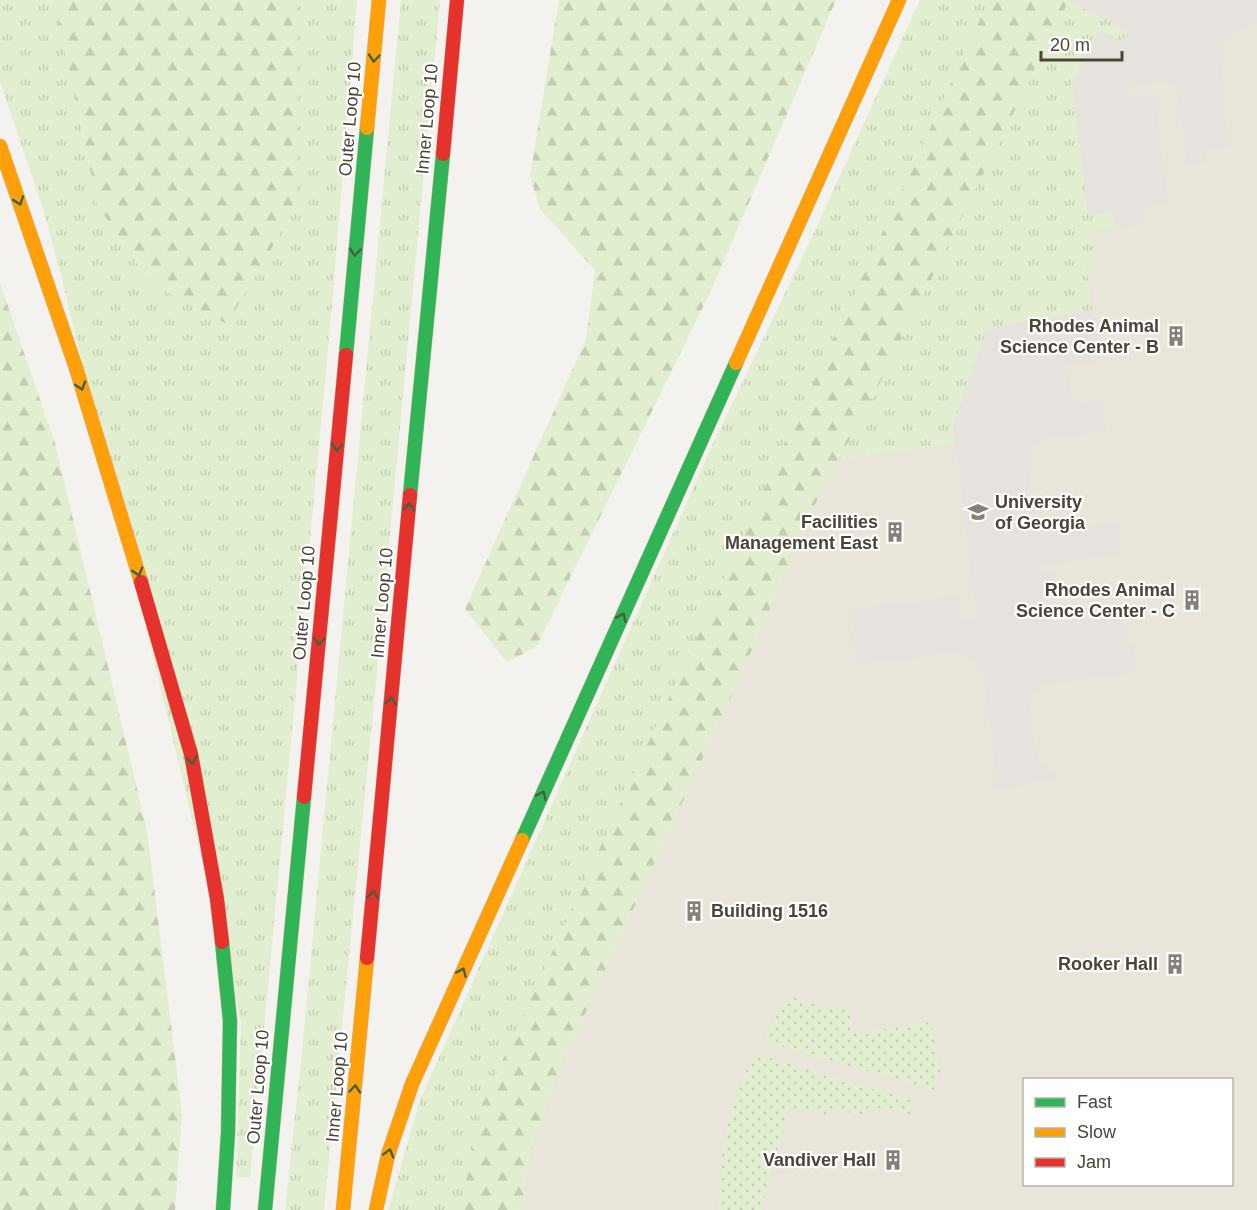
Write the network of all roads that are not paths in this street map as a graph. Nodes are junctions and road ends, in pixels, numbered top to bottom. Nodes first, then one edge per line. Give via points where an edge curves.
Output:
1 (379, 0) edge
2 (457, 0) edge
3 (899, 0) edge
4 (0, 146) edge
5 (223, 1210) edge
6 (265, 1210) edge
7 (343, 1210) edge
8 (376, 1210) edge

1 -> 6 highway, Outer Loop 10
7 -> 2 highway, Inner Loop 10
8 -> 3 highway via 388,1155 412,1084
4 -> 5 highway via 76,368 191,754 217,900 230,1021

